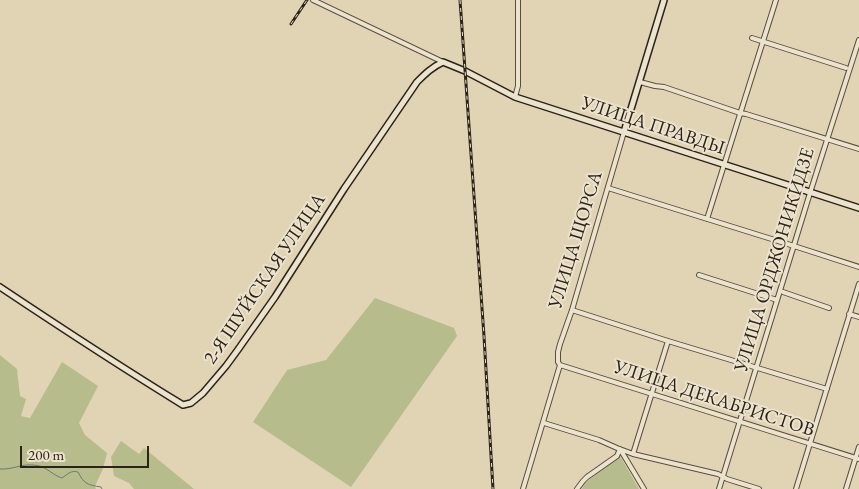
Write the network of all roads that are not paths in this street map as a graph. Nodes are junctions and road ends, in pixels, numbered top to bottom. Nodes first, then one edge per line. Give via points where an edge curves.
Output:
1 (313, 0) edge
2 (518, 0) edge
3 (664, 0) edge
4 (776, 0) edge
5 (752, 38) dead end
6 (859, 40) edge
7 (763, 41) junction
8 (442, 62) junction
9 (846, 68) dead end
10 (640, 82) junction
11 (515, 97) junction
12 (740, 113) junction
13 (624, 132) junction
14 (827, 139) junction
15 (859, 149) edge
16 (724, 165) junction
17 (608, 188) junction
18 (810, 193) junction
19 (859, 208) edge
20 (707, 219) junction
21 (794, 246) junction
22 (859, 267) edge
23 (699, 275) dead end
24 (859, 284) edge
25 (0, 287) edge
26 (783, 292) dead end
27 (777, 300) junction
28 (829, 308) dead end
29 (572, 310) junction
30 (849, 314) junction
31 (859, 317) edge
32 (668, 341) junction
33 (560, 365) junction
34 (756, 368) junction
35 (826, 389) junction
36 (652, 394) junction
37 (740, 421) junction
38 (544, 423) junction
39 (810, 444) junction
40 (859, 447) edge
41 (620, 449) junction
42 (632, 454) junction
43 (857, 459) edge
44 (723, 476) junction
45 (523, 489) edge
46 (577, 489) edge
47 (644, 489) edge
48 (719, 489) edge
49 (759, 489) edge
50 (796, 489) edge
51 (846, 489) edge

1 - 8 street
2 - 11 street via 518,86
3 - 10 street, УЛИЦА ЩОРСА
4 - 7 street
5 - 7 street
6 - 14 street, УЛИЦА ОРДЖОНИКИДЗЕ
7 - 9 street
7 - 12 street
8 - 11 street, УЛИЦА ПРАВДЫ
8 - 25 street, 2-Я ШУЙСКАЯ УЛИЦА via 417,82 237,351 191,403 183,405 163,393
10 - 12 street
10 - 13 street, УЛИЦА ЩОРСА
11 - 13 street, УЛИЦА ПРАВДЫ
12 - 14 street
12 - 16 street
13 - 16 street, УЛИЦА ПРАВДЫ
13 - 17 street, УЛИЦА ЩОРСА
14 - 15 street
14 - 18 street, УЛИЦА ОРДЖОНИКИДЗЕ
16 - 18 street, УЛИЦА ПРАВДЫ
16 - 20 street
17 - 20 street
17 - 29 street, УЛИЦА ЩОРСА
18 - 19 street, УЛИЦА ПРАВДЫ
18 - 21 street, УЛИЦА ОРДЖОНИКИДЗЕ
20 - 21 street
21 - 22 street
21 - 27 street, УЛИЦА ОРДЖОНИКИДЗЕ
23 - 27 street
24 - 30 street
26 - 28 street
27 - 34 street, УЛИЦА ОРДЖОНИКИДЗЕ
29 - 32 street
29 - 33 street, УЛИЦА ЩОРСА via 558,352
30 - 31 street
30 - 35 street
32 - 34 street
32 - 36 street
33 - 36 street, УЛИЦА ДЕКАБРИСТОВ
33 - 38 street, УЛИЦА ЩОРСА
34 - 35 street
34 - 37 street, УЛИЦА ОРДЖОНИКИДЗЕ
35 - 39 street
36 - 37 street, УЛИЦА ДЕКАБРИСТОВ
36 - 42 street
37 - 39 street, УЛИЦА ДЕКАБРИСТОВ
37 - 44 street, УЛИЦА ОРДЖОНИКИДЗЕ
38 - 41 street
38 - 45 street, УЛИЦА ЩОРСА
39 - 43 street, УЛИЦА ДЕКАБРИСТОВ
39 - 50 street
40 - 43 street
41 - 42 street
41 - 46 street via 617,456 587,477
41 - 47 street
42 - 44 street
43 - 51 street
44 - 48 street, УЛИЦА ОРДЖОНИКИДЗЕ
44 - 49 street

